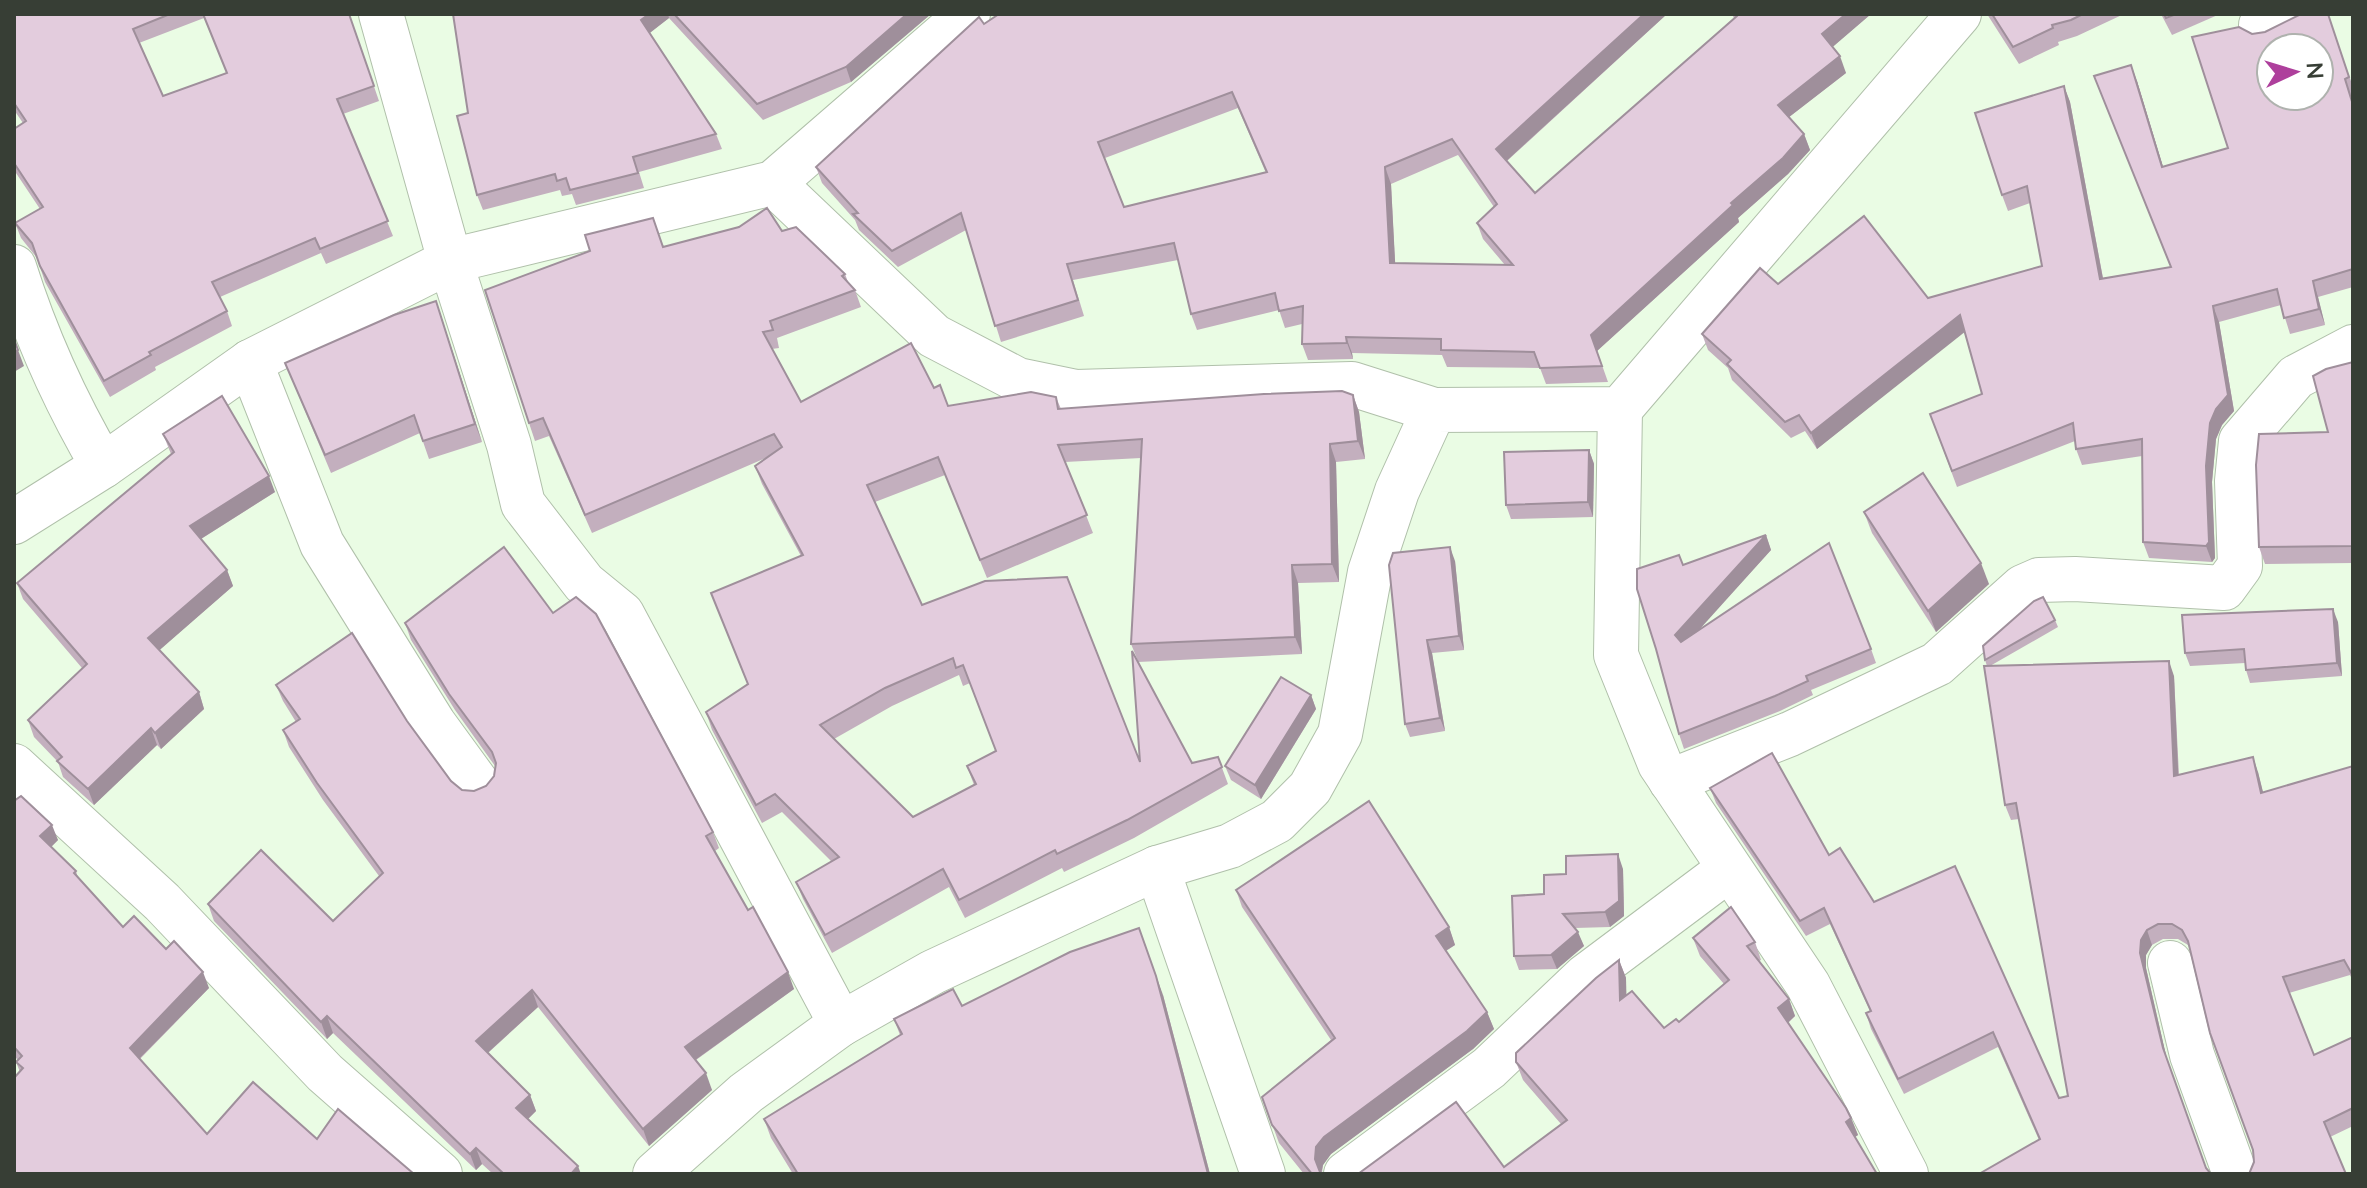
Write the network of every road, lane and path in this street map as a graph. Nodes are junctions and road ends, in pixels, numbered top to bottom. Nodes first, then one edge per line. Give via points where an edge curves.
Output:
1 (381, 14) edge
2 (968, 14) edge
3 (1959, 14) edge
4 (773, 183) junction
5 (450, 261) junction
6 (14, 267) edge
7 (2353, 347) edge
8 (250, 362) junction
9 (1620, 409) junction
10 (1434, 410) junction
11 (103, 466) junction
12 (14, 522) edge
13 (14, 766) edge
14 (1671, 781) junction
15 (477, 783) dead end
16 (1157, 868) junction
17 (1729, 869) junction
18 (2170, 963) dead end
19 (841, 1024) junction
20 (440, 1174) edge
21 (655, 1174) edge
22 (1263, 1174) edge
23 (1346, 1174) edge
24 (1906, 1174) edge
25 (2235, 1174) edge

1 - 5 street
2 - 4 street
3 - 9 street
4 - 5 street
4 - 10 street via 934,336 1018,380 1076,392 1352,384
5 - 8 street
5 - 19 street via 523,504 584,583 622,614
6 - 11 street via 72,413
7 - 14 street via 2296,377 2241,441 2240,566 2224,588 2039,580 2023,587 1937,664 1790,734
8 - 11 street
8 - 15 street via 322,544
9 - 10 street
9 - 14 street via 1616,655
10 - 16 street via 1397,491 1370,572 1340,734 1310,788 1277,821 1230,846
11 - 12 street
13 - 20 street via 162,902 325,1073
14 - 17 street
16 - 19 street via 933,972
16 - 22 street
17 - 23 street via 1586,976 1489,1068
17 - 24 street via 1808,985
18 - 25 street via 2192,1055
19 - 21 street via 746,1093

